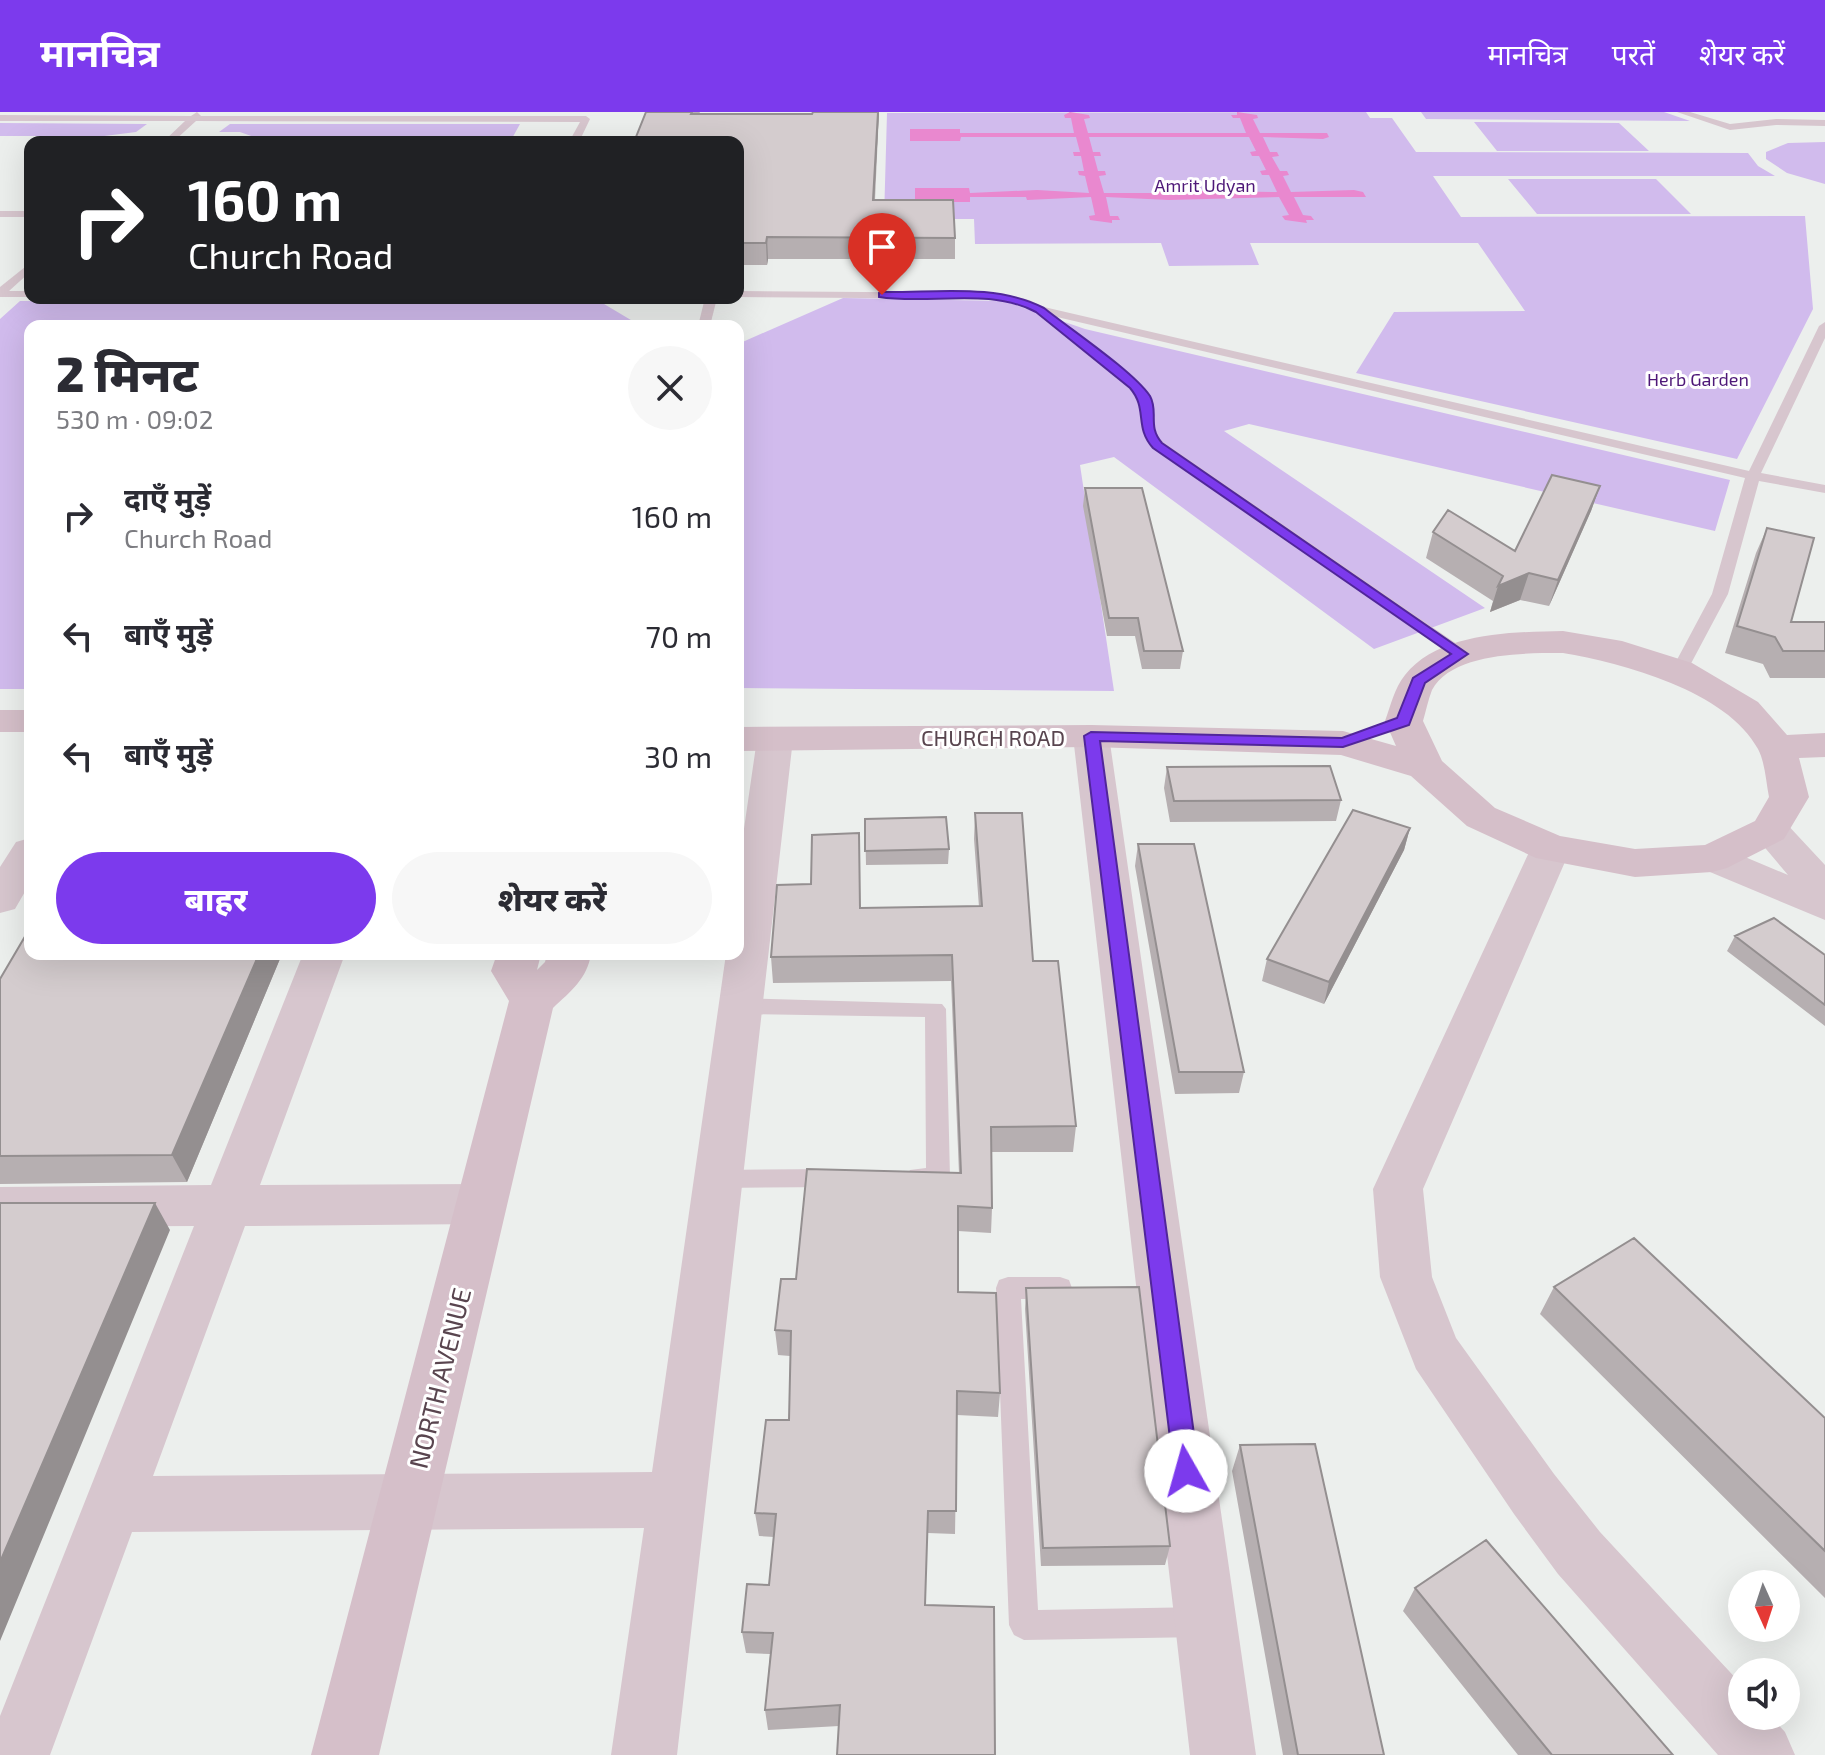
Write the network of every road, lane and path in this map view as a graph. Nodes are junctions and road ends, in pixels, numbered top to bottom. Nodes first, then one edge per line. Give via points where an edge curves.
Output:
1 (1681, 112) edge
2 (197, 115) edge
3 (490, 115) edge
4 (0, 118) edge
5 (1825, 123) edge
6 (174, 136) edge
7 (577, 136) edge
8 (0, 214) edge
9 (24, 214) edge
10 (24, 272) edge
11 (0, 294) edge
12 (24, 294) edge
13 (744, 294) edge
14 (1040, 310) junction
15 (1825, 326) edge
16 (1753, 476) junction
17 (1825, 489) edge
18 (1461, 654) junction
19 (1679, 671) junction
20 (0, 721) edge
21 (24, 721) edge
22 (1404, 721) junction
23 (1091, 736) junction
24 (756, 739) edge
25 (0, 741) edge
26 (24, 741) edge
27 (1343, 743) junction
28 (1825, 745) edge
29 (1777, 747) junction
30 (1425, 767) junction
31 (1770, 830) junction
32 (1551, 848) junction
33 (1712, 858) junction
34 (24, 861) edge
35 (1825, 890) edge
36 (0, 899) edge
37 (1825, 906) edge
38 (744, 939) edge
39 (322, 960) edge
40 (568, 960) edge
41 (743, 960) edge
42 (526, 977) edge
43 (740, 1006) junction
44 (859, 1178) edge
45 (891, 1178) edge
46 (718, 1179) junction
47 (482, 1204) junction
48 (228, 1206) junction
49 (0, 1207) edge
50 (1086, 1289) edge
51 (675, 1500) junction
52 (408, 1502) junction
53 (114, 1504) junction
54 (1206, 1622) junction
55 (17, 1755) edge
56 (345, 1755) edge
57 (644, 1755) edge
58 (1223, 1755) edge
59 (1762, 1755) edge

1 - 5 lane via 1730,127
2 - 3 lane
2 - 4 lane
2 - 6 lane
3 - 7 lane via 586,119
8 - 9 lane
10 - 11 lane
11 - 12 lane
13 - 14 lane via 998,296
14 - 16 lane
14 - 18 lane via 1134,385 1146,400 1148,435 1158,445
15 - 16 lane
16 - 17 lane
16 - 19 lane via 1720,594
18 - 19 street via 1508,643 1563,642 1622,652
18 - 22 street via 1418,681
19 - 29 street via 1745,710
20 - 21 street
22 - 27 street, CHURCH ROAD
22 - 30 street
23 - 24 street, CHURCH ROAD
23 - 27 street, CHURCH ROAD
23 - 54 street via 1148,1290
24 - 38 street
25 - 26 street
27 - 30 street, CHURCH ROAD
28 - 29 street
29 - 31 street via 1789,797
30 - 32 street via 1481,817
31 - 33 street
31 - 35 street
32 - 33 street via 1635,863
32 - 59 street via 1398,1189 1406,1277 1435,1352 1534,1494 1579,1553
33 - 37 street
34 - 36 street
39 - 48 street
40 - 42 street, NORTH AVENUE via 566,969
41 - 43 street
42 - 47 street, NORTH AVENUE
43 - 45 lane via 935,1009 938,1177
43 - 46 street
44 - 46 lane
46 - 51 street
47 - 48 street
47 - 52 street, NORTH AVENUE
48 - 49 street
48 - 53 street
50 - 54 lane via 1008,1288 1024,1625
51 - 52 street
51 - 57 street
52 - 53 street
52 - 56 street, NORTH AVENUE
53 - 55 street
54 - 58 street

